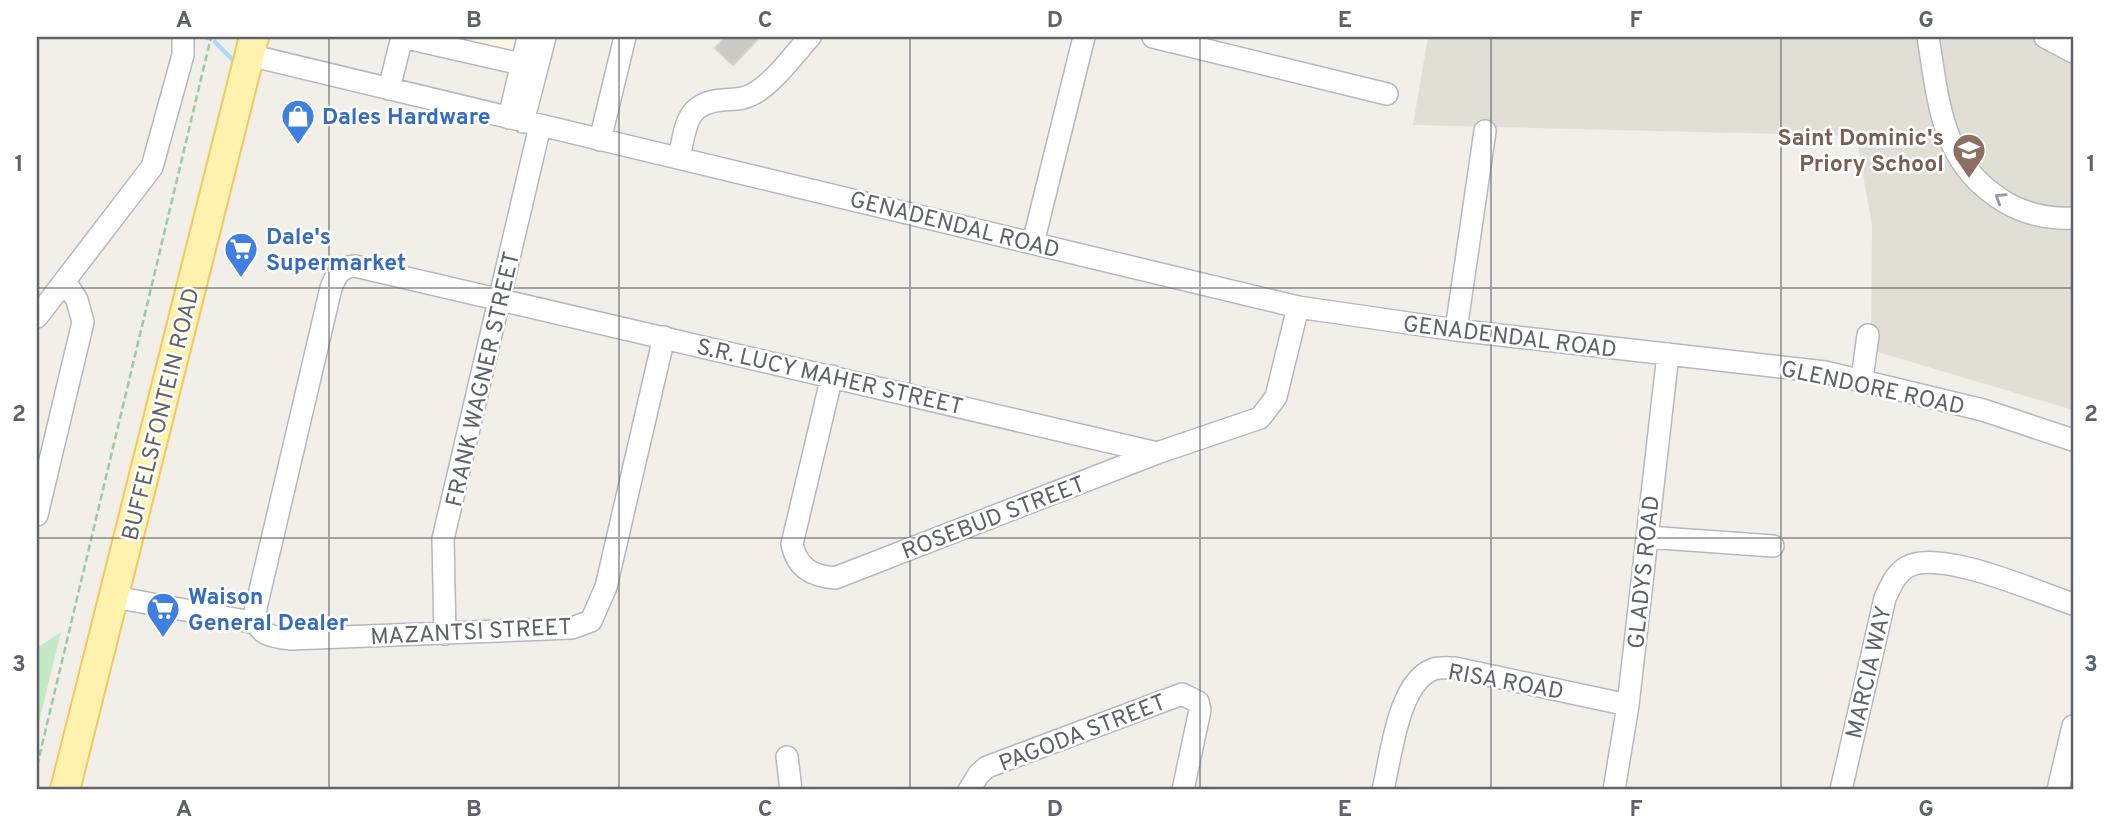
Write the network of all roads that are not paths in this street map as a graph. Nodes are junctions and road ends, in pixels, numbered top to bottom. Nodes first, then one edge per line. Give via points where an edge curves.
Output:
1 (183, 37) edge
2 (402, 37) edge
3 (528, 37) edge
4 (545, 37) edge
5 (625, 37) edge
6 (810, 37) edge
7 (1084, 37) edge
8 (1153, 37) edge
9 (1928, 37) edge
10 (2045, 37) edge
11 (252, 46) edge
12 (2073, 52) edge
13 (522, 64) junction
14 (389, 89) junction
15 (1387, 94) dead end
16 (524, 122) junction
17 (1485, 131) dead end
18 (600, 140) junction
19 (679, 158) junction
20 (2070, 221) edge
21 (1033, 243) junction
22 (65, 281) junction
23 (502, 300) junction
24 (1298, 307) junction
25 (37, 317) edge
26 (1456, 330) junction
27 (1868, 335) dead end
28 (664, 337) junction
29 (1668, 354) junction
30 (832, 376) junction
31 (1862, 379) junction
32 (2073, 440) edge
33 (1157, 453) junction
34 (37, 515) edge
35 (1647, 537) junction
36 (1773, 546) dead end
37 (114, 597) junction
38 (2073, 604) edge
39 (256, 622) junction
40 (445, 634) junction
41 (1628, 705) junction
42 (2073, 726) edge
43 (787, 757) dead end
44 (65, 790) edge
45 (791, 790) edge
46 (969, 790) edge
47 (1183, 790) edge
48 (1383, 790) edge
49 (1614, 790) edge
50 (1841, 790) edge
51 (2058, 790) edge

1 - 22 street via 183,55 152,167
2 - 13 street
2 - 14 street
3 - 13 street
4 - 16 street
5 - 18 street
6 - 19 street via 755,93 698,105 687,123
7 - 21 street
8 - 15 street
20 -> 9 street via 2013,206 1992,194 1958,160 1939,109
10 - 12 street
11 - 14 street, GENADENDAL ROAD
11 - 37 main road, BUFFELSFONTEIN ROAD
13 - 16 street
14 - 16 street, GENADENDAL ROAD
16 - 18 street, GENADENDAL ROAD
16 - 23 street, FRANK WAGNER STREET
17 - 26 street
18 - 19 street, GENADENDAL ROAD
19 - 21 street, GENADENDAL ROAD
21 - 24 street, GENADENDAL ROAD
22 - 25 street
22 - 34 street via 83,322
23 - 28 street, S.R. LUCY MAHER STREET
23 - 39 street via 355,265 346,266 335,277
23 - 40 street, FRANK WAGNER STREET via 443,539
24 - 26 street, GENADENDAL ROAD
24 - 33 street, ROSEBUD STREET via 1270,408 1242,427
26 - 29 street, GENADENDAL ROAD
27 - 31 street
28 - 30 street, S.R. LUCY MAHER STREET
28 - 40 street, MAZANTSI STREET via 597,613 591,621 572,628
29 - 31 street, GLENDORE ROAD
29 - 35 street, GLADYS ROAD
30 - 33 street, S.R. LUCY MAHER STREET
30 - 33 street, ROSEBUD STREET via 793,532 795,556 802,567 824,577 850,574
31 - 32 street, GLENDORE ROAD via 1983,410
35 - 36 street
35 - 41 street, GLADYS ROAD
37 - 39 street, MAZANTSI STREET
37 - 44 main road, BUFFELSFONTEIN ROAD
38 - 50 street, MARCIA WAY via 1947,561 1906,567 1885,598
39 - 40 street, MAZANTSI STREET via 266,635 291,639
41 - 48 street, RISA ROAD via 1455,668 1435,669 1408,691
41 - 49 street, GLADYS ROAD
42 - 51 street
43 - 45 street
46 - 47 street, PAGODA STREET via 987,767 1182,694 1198,702 1200,710

